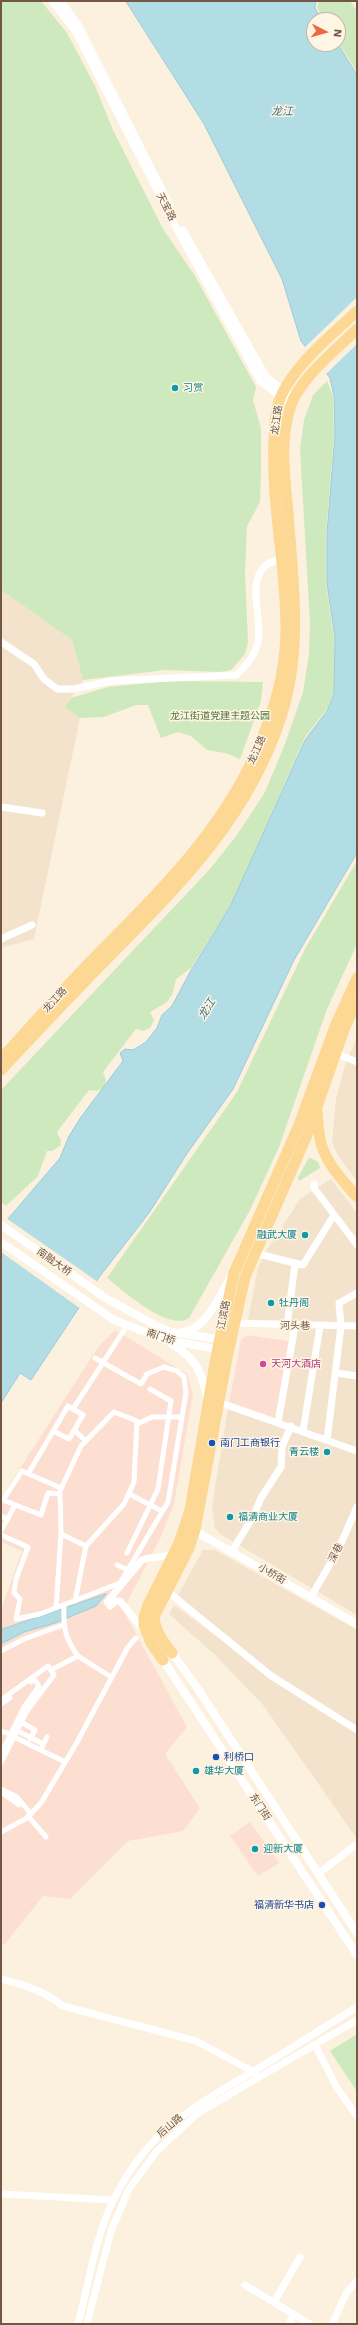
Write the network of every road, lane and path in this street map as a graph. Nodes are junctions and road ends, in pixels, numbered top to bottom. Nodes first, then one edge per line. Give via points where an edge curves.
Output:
1 (52, 1) edge
2 (60, 1) edge
3 (357, 311) edge
4 (357, 329) edge
5 (282, 394) junction
6 (293, 401) junction
7 (280, 558) junction
8 (1, 642) edge
9 (1, 807) edge
10 (42, 813) dead end
11 (32, 924) dead end
12 (1, 939) edge
13 (357, 978) edge
14 (357, 1001) edge
15 (335, 1053) junction
16 (1, 1059) edge
17 (357, 1062) edge
18 (1, 1070) edge
19 (317, 1108) junction
20 (314, 1184) dead end
21 (357, 1196) edge
22 (334, 1215) junction
23 (1, 1225) edge
24 (1, 1242) edge
25 (357, 1244) edge
26 (254, 1253) junction
27 (295, 1264) junction
28 (234, 1273) junction
29 (357, 1293) edge
30 (107, 1299) joint
31 (99, 1310) joint
32 (234, 1323) junction
33 (287, 1326) junction
34 (296, 1326) junction
35 (320, 1326) junction
36 (341, 1326) junction
37 (357, 1326) edge
38 (124, 1330) dead end
39 (171, 1332) junction
40 (166, 1340) junction
41 (218, 1344) junction
42 (230, 1346) junction
43 (95, 1358) dead end
44 (103, 1362) junction
45 (336, 1373) junction
46 (357, 1376) edge
47 (150, 1389) dead end
48 (213, 1402) junction
49 (73, 1409) junction
50 (182, 1417) junction
51 (278, 1422) junction
52 (137, 1424) junction
53 (291, 1426) junction
54 (74, 1430) junction
55 (53, 1431) junction
56 (303, 1431) junction
57 (327, 1440) junction
58 (86, 1441) junction
59 (357, 1451) edge
60 (28, 1474) junction
61 (61, 1491) junction
62 (129, 1494) junction
63 (15, 1505) junction
64 (357, 1509) edge
65 (162, 1511) junction
66 (1, 1516) edge
67 (7, 1519) junction
68 (190, 1528) junction
69 (1, 1531) edge
70 (61, 1534) junction
71 (1, 1535) edge
72 (86, 1546) junction
73 (176, 1551) junction
74 (232, 1551) junction
75 (127, 1553) dead end
76 (117, 1565) dead end
77 (128, 1570) junction
78 (167, 1590) junction
79 (311, 1597) junction
80 (75, 1601) junction
81 (64, 1605) junction
82 (56, 1608) junction
83 (357, 1624) edge
84 (63, 1625) junction
85 (148, 1637) junction
86 (136, 1638) dead end
87 (1, 1651) edge
88 (78, 1656) junction
89 (167, 1657) junction
90 (51, 1670) junction
91 (111, 1677) junction
92 (27, 1682) junction
93 (37, 1696) junction
94 (1, 1700) edge
95 (1, 1704) edge
96 (21, 1722) junction
97 (357, 1730) edge
98 (1, 1731) edge
99 (12, 1733) junction
100 (48, 1737) dead end
101 (28, 1744) junction
102 (44, 1744) junction
103 (38, 1749) junction
104 (1, 1754) edge
105 (65, 1762) junction
106 (1, 1763) edge
107 (1, 1789) edge
108 (1, 1792) edge
109 (22, 1803) junction
110 (29, 1815) junction
111 (1, 1832) edge
112 (46, 1837) dead end
113 (357, 1844) edge
114 (319, 1873) junction
115 (357, 1933) edge
116 (357, 1955) edge
117 (1, 1979) edge
118 (357, 2007) edge
119 (357, 2020) edge
120 (315, 2045) junction
121 (254, 2071) junction
122 (260, 2077) junction
123 (357, 2116) edge
124 (1, 2194) edge
125 (113, 2200) junction
126 (300, 2257) dead end
127 (357, 2281) edge
128 (245, 2285) dead end
129 (274, 2302) junction
130 (294, 2314) junction
131 (78, 2324) edge
132 (87, 2324) edge
133 (289, 2324) edge
134 (310, 2324) edge
135 (332, 2324) edge

1 - 5 street, 天宝路 via 75,31 179,233 260,381
2 - 5 street, 天宝路 via 79,26 183,231 267,378
3 - 5 main road, 龙江路 via 298,368
4 - 6 main road, 龙江路 via 307,378
5 - 6 street, 天宝路
5 - 7 main road, 龙江路 via 275,416 272,466
6 - 18 main road, 龙江路 via 287,424 284,466 295,605 295,652 291,684 279,724 260,769 246,798 196,866
7 - 8 street via 265,567 259,576 256,593 259,635 256,651 236,675 111,681 74,689 57,689 44,679 34,664
7 - 16 main road, 龙江路 via 286,627 280,685 265,732 244,779 224,813 179,870
9 - 10 street
11 - 12 street
13 - 28 main road, 江滨路 via 336,1024 299,1125
14 - 15 main road, 江滨路
15 - 17 street
15 - 19 main road, 江滨路
19 - 21 main road via 322,1146 340,1178
19 - 26 main road, 江滨路
20 - 22 street via 314,1188
22 - 25 street
22 - 27 street via 303,1265
23 - 30 street, 南融大桥
24 - 31 street, 南融大桥
26 - 27 street
26 - 32 main road, 江滨路 via 245,1277
27 - 33 street
28 - 39 street via 201,1323 189,1332
28 - 41 main road, 江滨路
29 - 36 street via 339,1302
30 - 39 street, 南门桥
31 - 40 street, 南门桥 via 114,1320
32 - 33 street, 河头巷
32 - 42 main road, 江滨路
33 - 34 street, 河头巷
34 - 35 street, 河头巷
34 - 51 street
35 - 36 street, 河头巷
35 - 56 street
36 - 37 street, 河头巷
36 - 45 street
38 - 44 street
39 - 41 street, 南门桥
40 - 41 street, 南门桥
40 - 48 street via 184,1351 194,1362
41 - 42 street, 南门桥
41 - 48 main road, 江滨路
42 - 48 main road, 江滨路
43 - 44 street
44 - 49 street
44 - 50 street via 141,1384 147,1374 164,1367 177,1371 184,1377 186,1393
45 - 46 street
45 - 57 street
47 - 75 street via 171,1401 158,1489
48 - 51 street
48 - 68 main road, 江滨路
49 - 54 street via 83,1415
49 - 55 street via 68,1406
50 - 52 street via 152,1417
50 - 65 street via 168,1502
51 - 53 street
52 - 58 street via 137,1421 114,1412
52 - 62 street via 134,1482
53 - 56 street
53 - 74 street via 282,1447 281,1468
54 - 55 street via 69,1439
54 - 58 street
55 - 60 street
56 - 57 street
57 - 59 street
58 - 61 street via 81,1446
60 - 61 street
60 - 63 street via 22,1471 3,1500
61 - 63 street via 48,1493 41,1515
61 - 70 street
62 - 65 street
62 - 72 street via 124,1504
63 - 67 street
64 - 79 street, 深巷 via 338,1550
65 - 77 street
66 - 67 street
67 - 69 street
68 - 73 main road, 江滨路
68 - 74 street, 小桥街
68 - 78 main road, 江滨路 via 189,1548
70 - 72 street
70 - 82 street
71 - 82 street via 28,1547 16,1580 14,1593 20,1599 16,1619
72 - 80 street
73 - 85 main road, 江滨路 via 148,1605 144,1626
73 - 85 street via 165,1558 150,1557 142,1560 109,1604 120,1601
74 - 79 street, 小桥街
76 - 77 street
77 - 80 street via 120,1584
78 - 89 main road, 江滨路 via 154,1618
78 - 97 street via 270,1675
79 - 83 street, 小桥街
80 - 81 street
81 - 82 street
81 - 84 street
84 - 87 street via 24,1639
84 - 88 street
85 - 89 main road, 江滨路
86 - 91 street
88 - 90 street
88 - 91 street
89 - 114 street, 东门街
89 - 116 street, 东门街
90 - 92 street via 48,1666
90 - 93 street via 54,1675
91 - 105 street
92 - 93 street
92 - 94 street
93 - 96 street
95 - 99 street via 34,1679 39,1686 24,1707
96 - 99 street
96 - 101 street via 35,1730
98 - 99 street
99 - 101 street
99 - 102 street
99 - 104 street
99 - 106 street
100 - 102 street
101 - 103 street
102 - 103 street
103 - 105 street
105 - 110 street via 41,1803
107 - 109 street via 17,1797
108 - 109 street via 19,1805
109 - 110 street
110 - 111 street
110 - 112 street
113 - 114 street
114 - 115 street, 东门街
117 - 121 street via 28,1986 51,1996 63,2006 196,2041
118 - 121 street, 后山路
119 - 120 street, 后山路
120 - 122 street, 后山路
120 - 123 street via 337,2088
121 - 122 street
121 - 125 street, 后山路 via 193,2107 168,2127 146,2149 126,2176
122 - 132 street, 后山路 via 198,2113 157,2151 129,2189 111,2231
124 - 125 street
125 - 131 street, 后山路 via 102,2227
126 - 129 street
127 - 135 street via 347,2292
128 - 129 street
129 - 130 street
130 - 133 street
130 - 134 street

